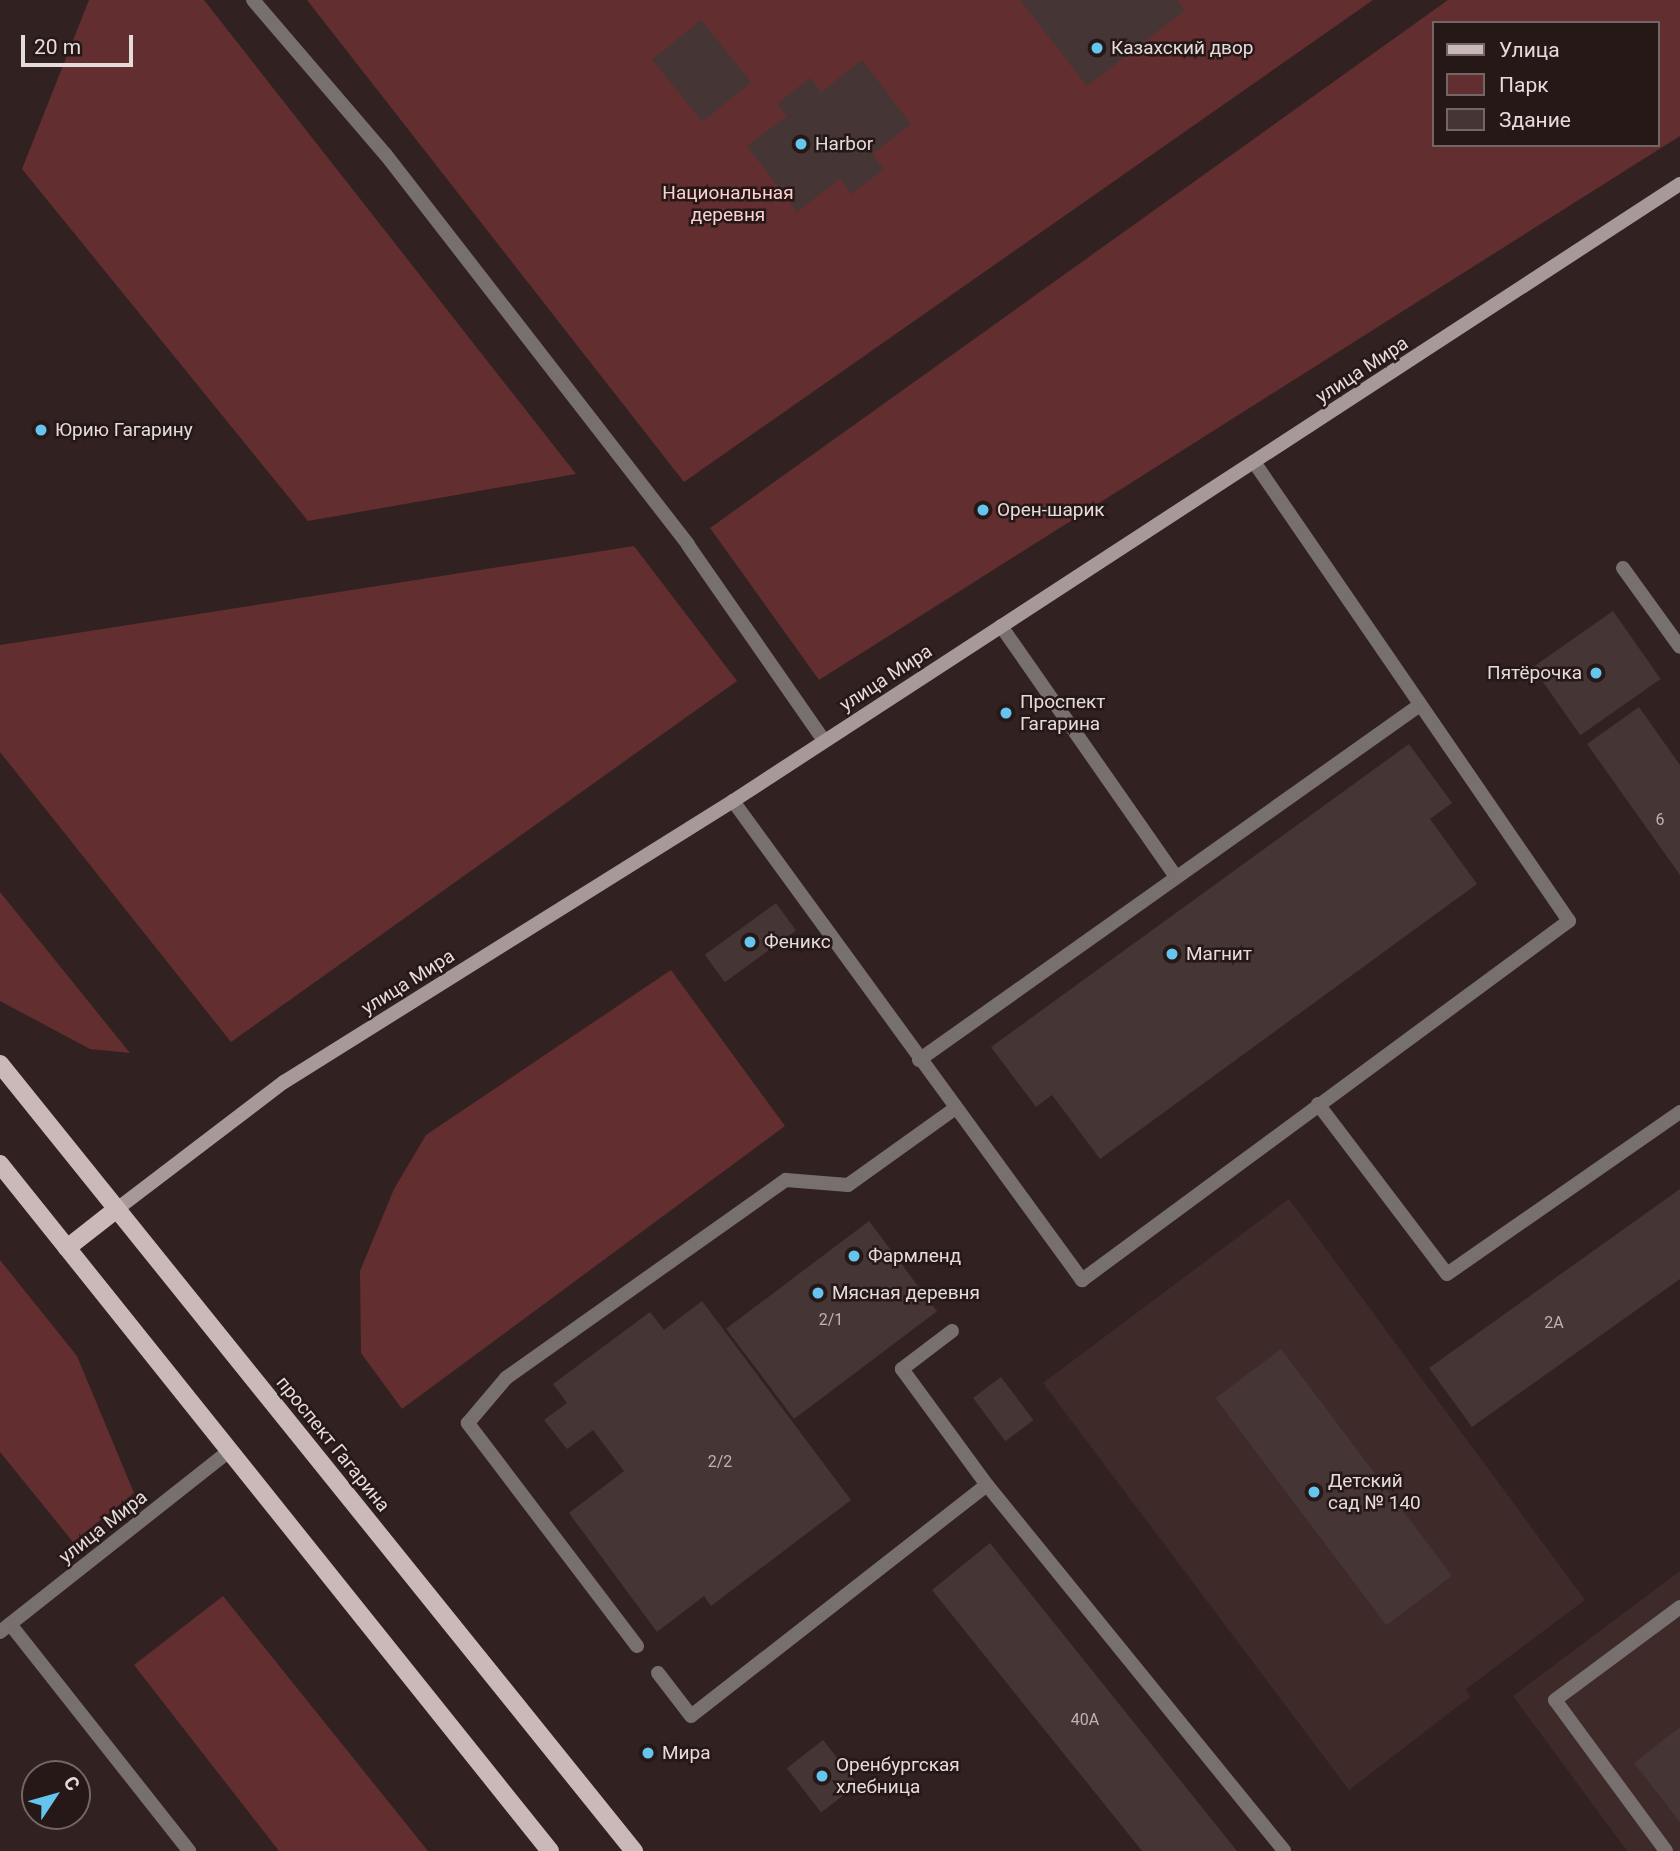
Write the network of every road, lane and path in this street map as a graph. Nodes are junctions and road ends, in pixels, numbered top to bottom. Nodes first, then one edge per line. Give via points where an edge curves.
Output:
1 (253, 0) edge
2 (1680, 184) edge
3 (1254, 462) junction
4 (1623, 568) dead end
5 (1001, 626) junction
6 (1680, 647) edge
7 (1417, 707) junction
8 (824, 741) junction
9 (733, 801) junction
10 (1176, 877) junction
11 (919, 1060) junction
12 (0, 1064) edge
13 (1318, 1104) junction
14 (954, 1109) junction
15 (1680, 1111) edge
16 (0, 1164) edge
17 (117, 1209) junction
18 (67, 1248) junction
19 (952, 1331) dead end
20 (229, 1451) junction
21 (987, 1485) junction
22 (1680, 1607) edge
23 (5, 1628) edge
24 (637, 1646) dead end
25 (658, 1674) dead end
26 (189, 1851) edge
27 (550, 1851) edge
28 (634, 1851) edge
29 (1284, 1851) edge
30 (1666, 1851) edge

1 - 8 street via 386,155 688,545
2 - 3 main road, улица Мира
3 - 5 main road, улица Мира
3 - 7 street
4 - 6 street
5 - 8 main road, улица Мира
5 - 10 street
7 - 10 street
7 - 13 street via 1569,921
8 - 9 main road, улица Мира
9 - 11 street
9 - 17 main road, улица Мира via 284,1082
10 - 11 street
11 - 14 street
12 - 17 main road, проспект Гагарина
13 - 14 street via 1082,1280
13 - 15 street via 1447,1274
14 - 24 street via 848,1185 786,1180 506,1378 468,1423
16 - 18 main road
17 - 18 main road
17 - 28 main road, проспект Гагарина
18 - 20 main road
19 - 21 street via 902,1369
20 - 23 street, улица Мира
20 - 27 main road
21 - 25 street via 691,1716
21 - 29 street
22 - 30 street via 1555,1700
23 - 26 street

